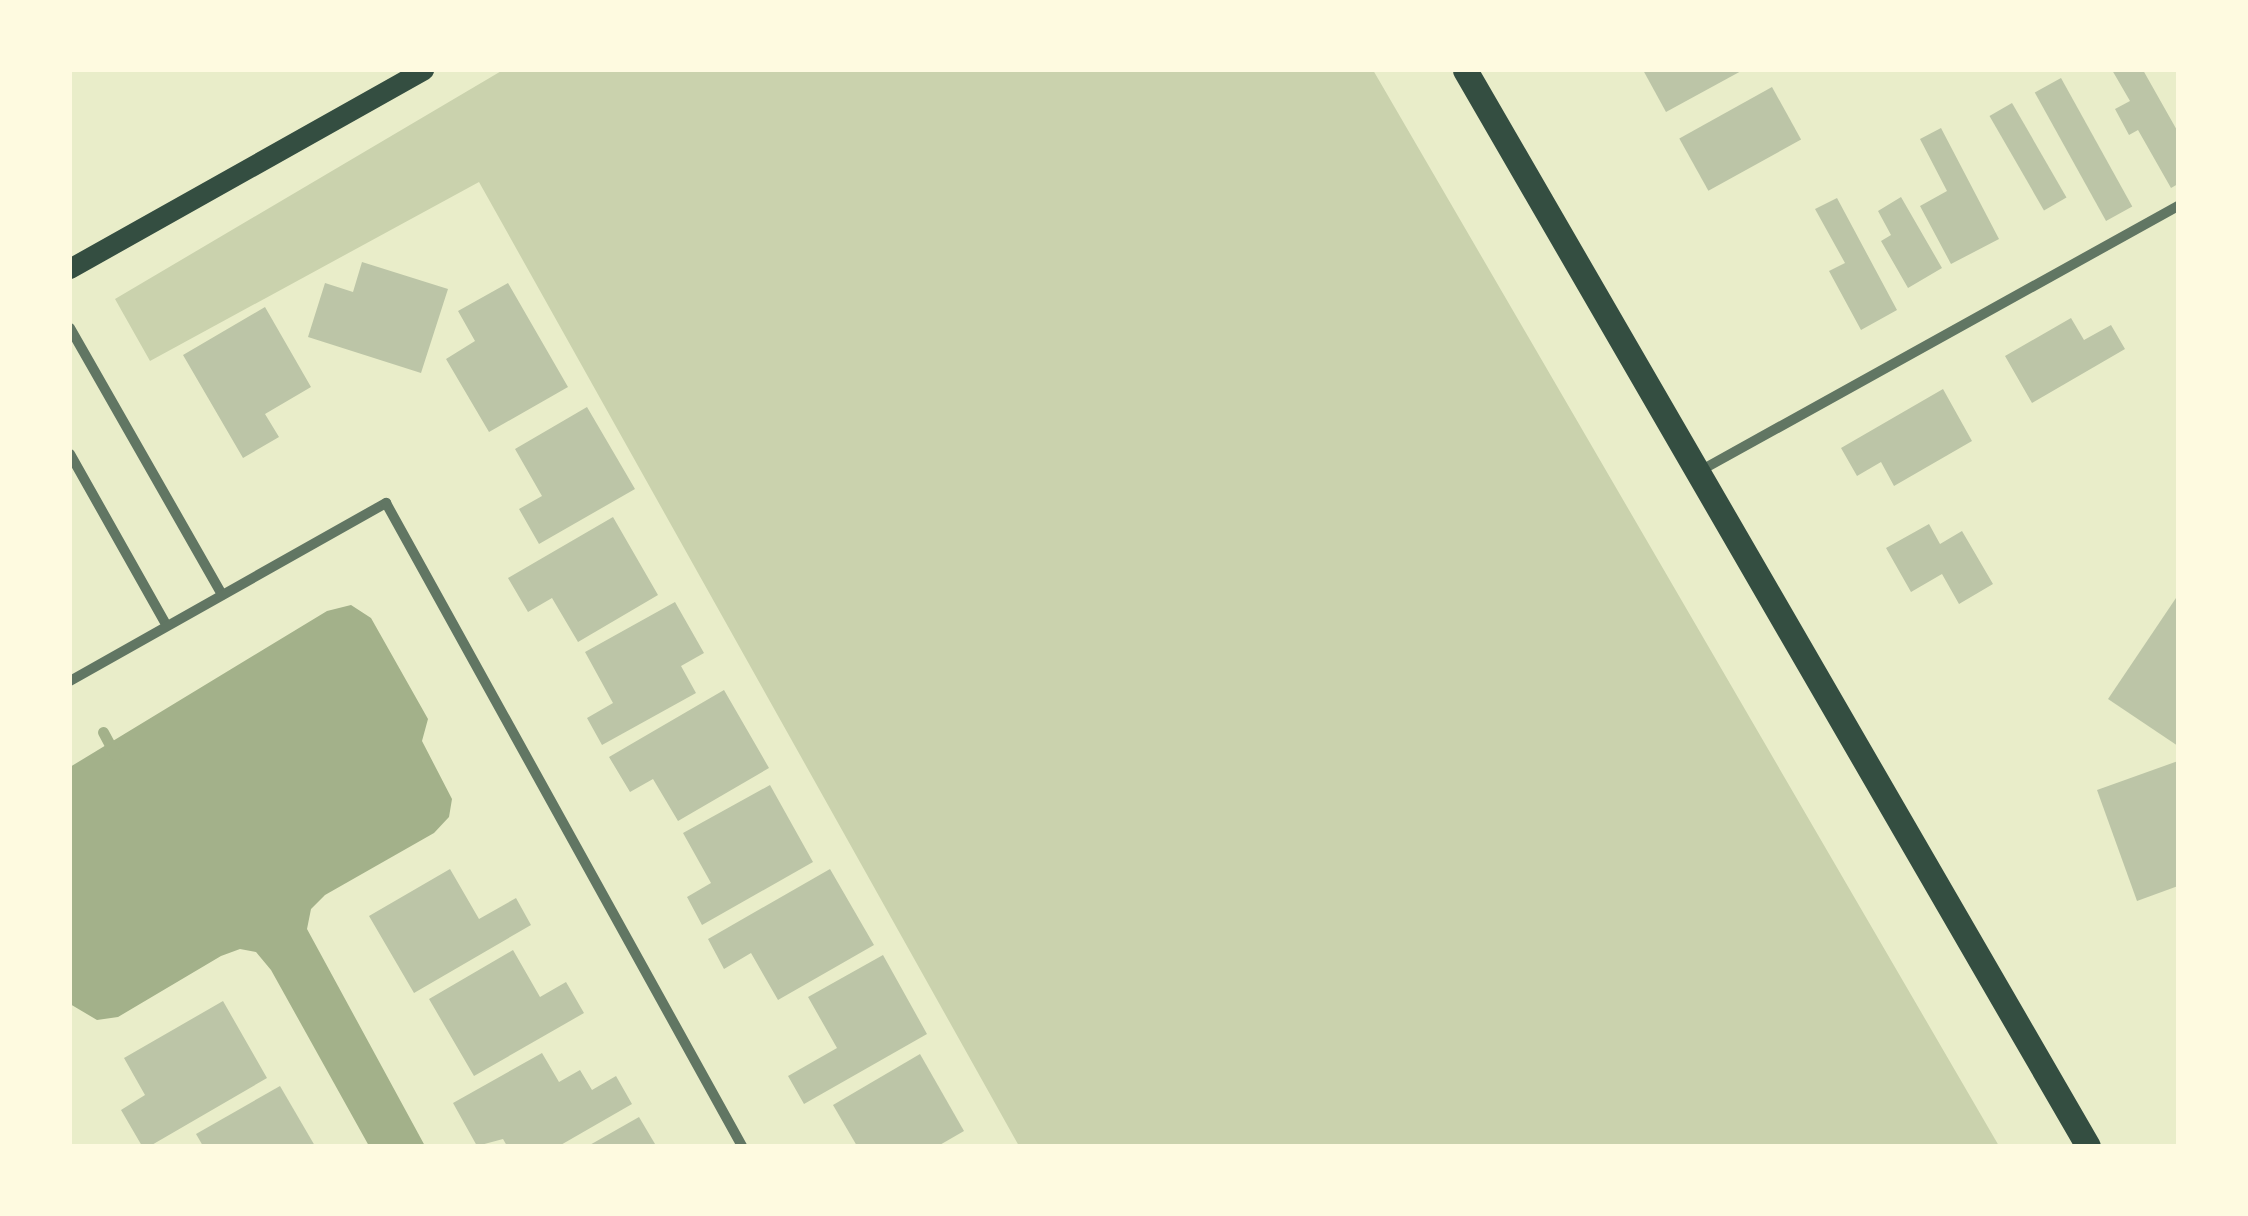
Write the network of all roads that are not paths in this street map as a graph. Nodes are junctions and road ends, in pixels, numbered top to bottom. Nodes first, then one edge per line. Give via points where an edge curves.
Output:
1 (424, 70) edge
2 (1465, 70) edge
3 (2178, 206) edge
4 (70, 269) edge
5 (70, 328) edge
6 (70, 454) edge
7 (1698, 472) junction
8 (222, 595) junction
9 (167, 626) junction
10 (70, 681) edge
11 (742, 1146) edge
12 (2088, 1146) edge

1 - 4 main road
2 - 7 main road
3 - 7 street
5 - 8 street
6 - 9 street
7 - 12 main road
8 - 9 street
8 - 11 street via 386,503
9 - 10 street

